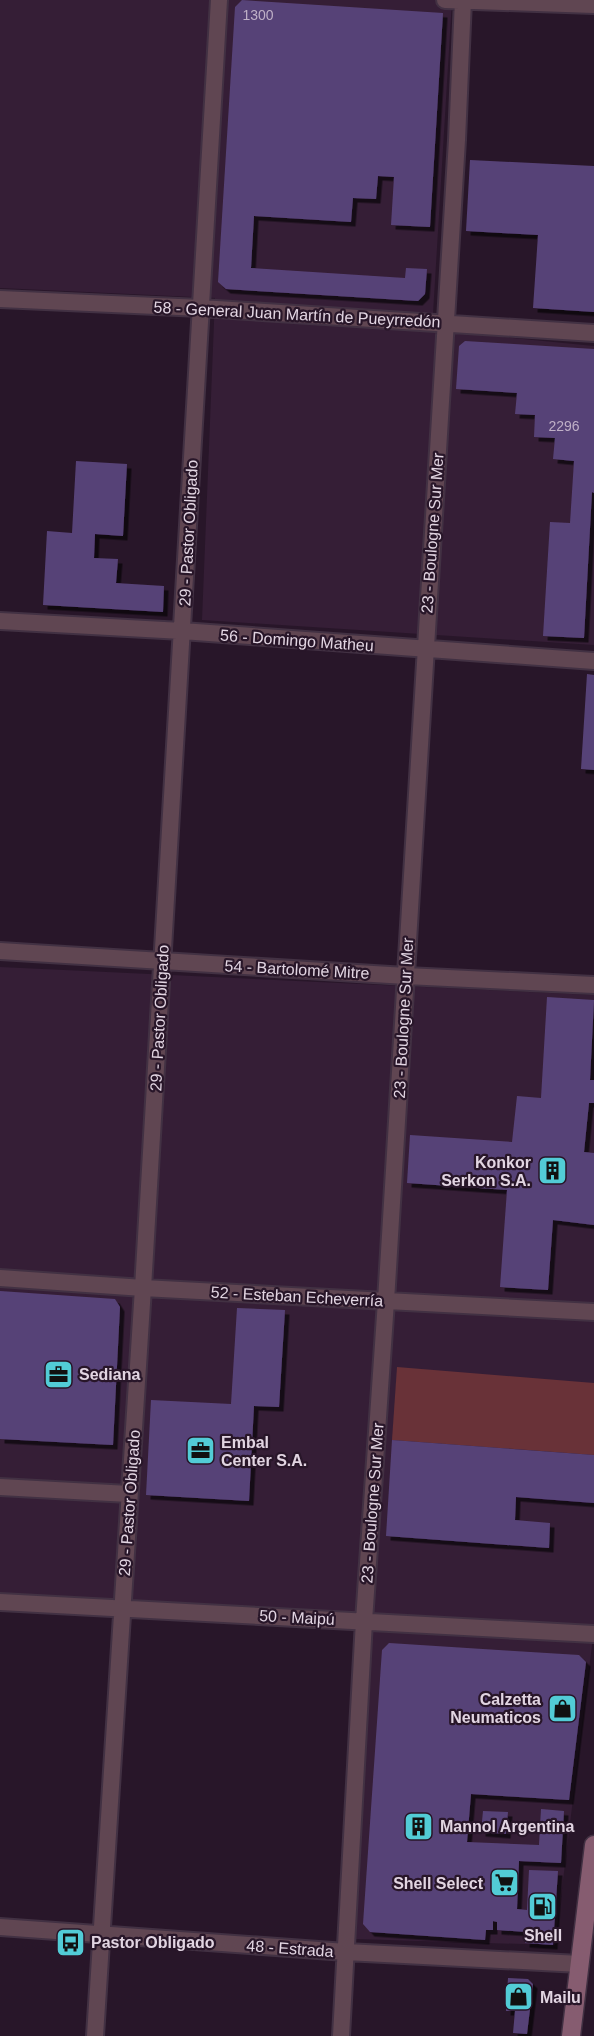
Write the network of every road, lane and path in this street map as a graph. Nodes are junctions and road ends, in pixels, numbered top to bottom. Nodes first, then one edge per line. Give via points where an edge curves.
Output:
1 (219, 0) edge
2 (446, 0) edge
3 (463, 1) edge
4 (594, 5) edge
5 (0, 299) edge
6 (201, 308) junction
7 (445, 323) junction
8 (594, 333) edge
9 (0, 621) edge
10 (182, 631) junction
11 (425, 650) junction
12 (594, 661) edge
13 (0, 951) edge
14 (162, 961) junction
15 (406, 976) junction
16 (594, 985) edge
17 (0, 1278) edge
18 (143, 1288) junction
19 (386, 1301) junction
20 (594, 1312) edge
21 (0, 1487) edge
22 (129, 1494) junction
23 (0, 1602) edge
24 (123, 1608) junction
25 (364, 1621) junction
26 (594, 1634) edge
27 (594, 1845) edge
28 (0, 1927) edge
29 (102, 1935) junction
30 (346, 1952) junction
31 (580, 1964) junction
32 (95, 2036) edge
33 (341, 2036) edge
34 (571, 2036) edge

1 - 6 street, 29 - Pastor Obligado
2 - 3 street
3 - 4 street
3 - 7 street, 23 - Boulogne Sur Mer
5 - 6 street, 58 - General Juan Martín de Pueyrredón
6 - 7 street, 58 - General Juan Martín de Pueyrredón
6 - 10 street, 29 - Pastor Obligado
7 - 8 street, 58 - General Juan Martín de Pueyrredón
7 - 11 street, 23 - Boulogne Sur Mer
9 - 10 street, 56 - Domingo Matheu
10 - 11 street, 56 - Domingo Matheu
10 - 14 street, 29 - Pastor Obligado
11 - 12 street, 56 - Domingo Matheu
11 - 15 street, 23 - Boulogne Sur Mer
13 - 14 street, 54 - Bartolomé Mitre
14 - 15 street, 54 - Bartolomé Mitre
14 - 18 street, 29 - Pastor Obligado
15 - 16 street, 54 - Bartolomé Mitre
15 - 19 street, 23 - Boulogne Sur Mer
17 - 18 street, 52 - Esteban Echeverría
18 - 19 street, 52 - Esteban Echeverría
18 - 22 street, 29 - Pastor Obligado
19 - 20 street, 52 - Esteban Echeverría
19 - 25 street, 23 - Boulogne Sur Mer
21 - 22 street
22 - 24 street, 29 - Pastor Obligado
23 - 24 street, 50 - Maipú
24 - 25 street, 50 - Maipú
24 - 29 street, 29 - Pastor Obligado
25 - 26 street, 50 - Maipú
25 - 30 street, 23 - Boulogne Sur Mer
27 - 31 main road
28 - 29 street, 48 - Estrada
29 - 30 street, 48 - Estrada
29 - 32 street, 29 - Pastor Obligado
30 - 31 street, 48 - Estrada
30 - 33 street, 23 - Boulogne Sur Mer
31 - 34 main road

